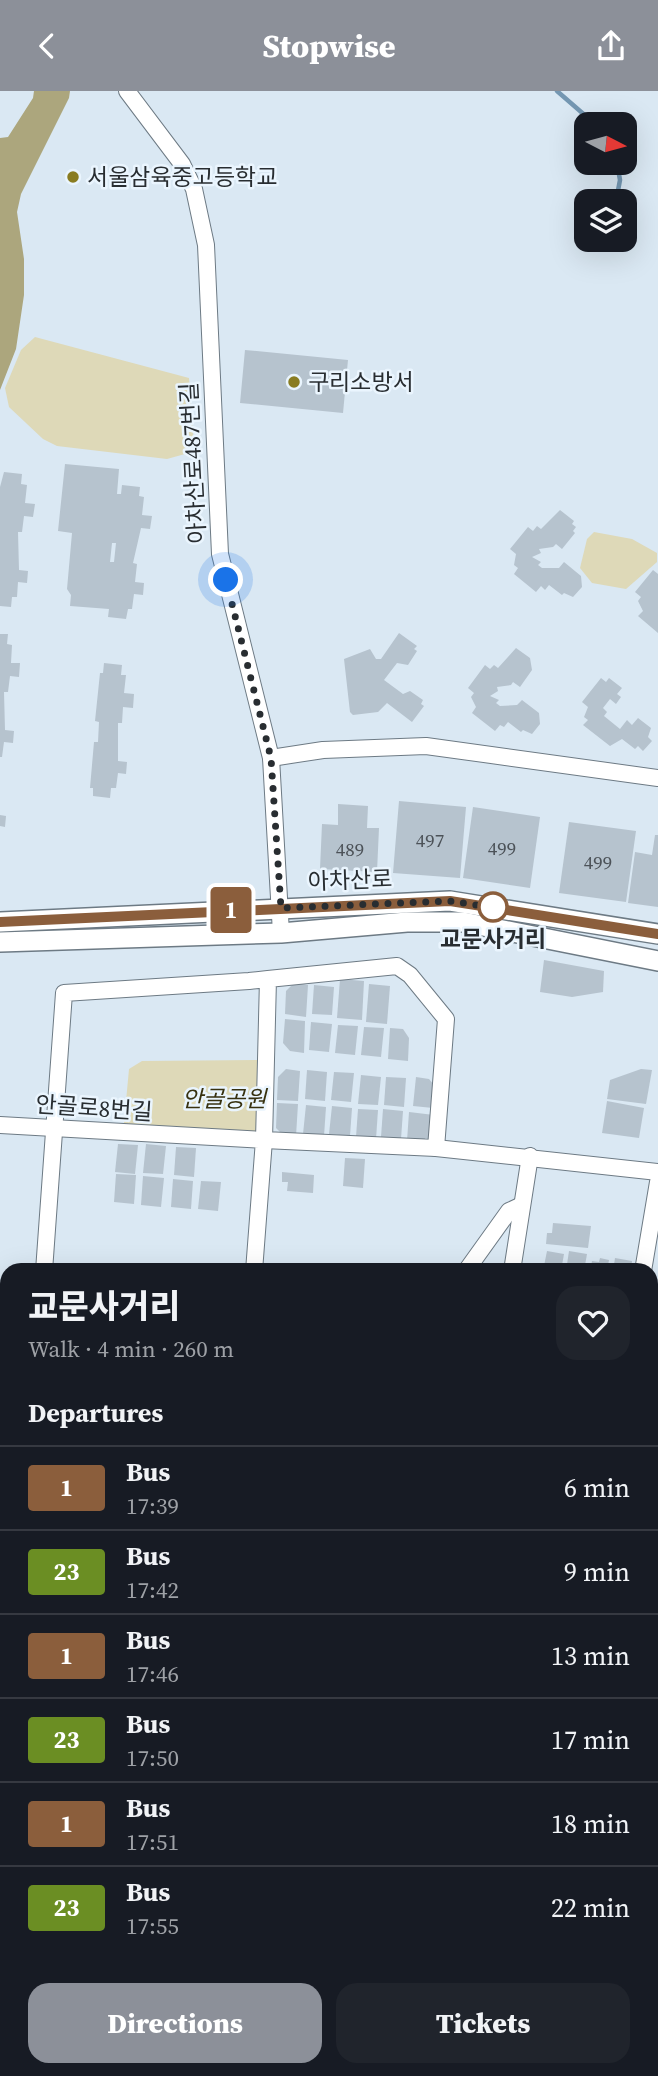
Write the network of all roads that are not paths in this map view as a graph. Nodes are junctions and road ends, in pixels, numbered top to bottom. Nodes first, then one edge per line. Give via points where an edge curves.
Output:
1 (127, 91) edge
2 (271, 758) junction
3 (658, 778) edge
4 (281, 908) junction
5 (0, 922) edge
6 (281, 933) junction
7 (658, 934) edge
8 (0, 942) edge
9 (658, 961) edge
10 (268, 979) junction
11 (0, 1125) edge
12 (52, 1128) junction
13 (264, 1140) junction
14 (436, 1148) junction
15 (530, 1156) junction
16 (658, 1172) edge
17 (658, 1181) edge
18 (522, 1205) junction
19 (45, 1263) edge
20 (255, 1263) edge
21 (472, 1263) edge
22 (513, 1263) edge
23 (644, 1263) edge

1 - 2 street, 아차산로487번길 via 182,164 206,245 220,554
2 - 3 street via 323,750 425,746
2 - 4 street, 아차산로487번길
4 - 5 main road, 아차산로
4 - 6 street, 아차산로487번길
4 - 7 main road, 아차산로 via 450,901
6 - 8 main road, 아차산로
6 - 9 main road, 아차산로 via 463,922
10 - 12 street via 64,993
10 - 13 street
10 - 14 street via 397,966 410,975 446,1019
11 - 12 street, 안골로8번길
12 - 13 street, 안골로8번길
12 - 19 street
13 - 14 street, 안골로8번길
13 - 20 street
14 - 15 street, 안골로8번길
15 - 16 street, 안골로8번길
15 - 18 street
17 - 23 street
18 - 21 street via 509,1211
18 - 22 street

